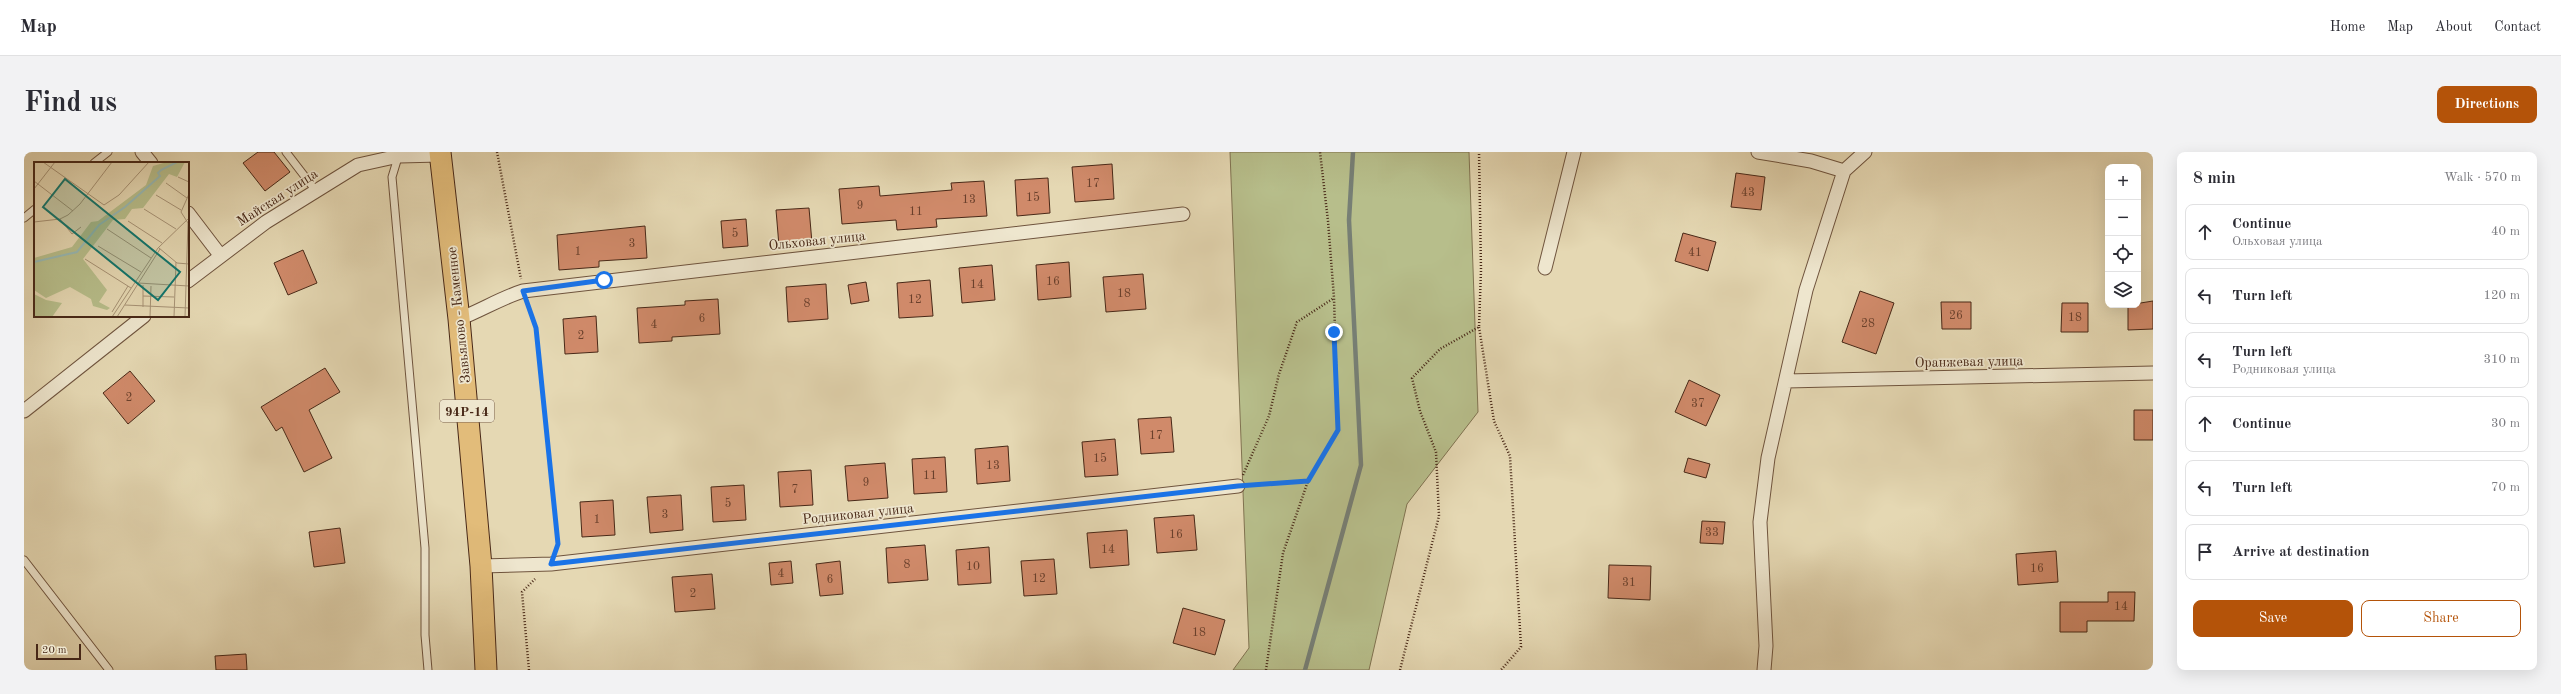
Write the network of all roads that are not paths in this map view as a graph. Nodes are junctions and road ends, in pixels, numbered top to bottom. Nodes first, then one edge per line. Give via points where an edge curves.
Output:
1 (108, 152) edge
2 (142, 152) edge
3 (286, 152) edge
4 (1574, 152) edge
5 (1758, 152) edge
6 (1865, 152) edge
7 (399, 154) edge
8 (440, 154) edge
9 (95, 162) edge
10 (150, 162) edge
11 (1844, 171) junction
12 (316, 191) junction
13 (34, 210) edge
14 (189, 214) edge
15 (1183, 214) dead end
16 (24, 218) edge
17 (220, 255) junction
18 (1545, 268) dead end
19 (189, 280) edge
20 (143, 317) edge
21 (460, 319) junction
22 (2153, 373) edge
23 (1786, 381) junction
24 (24, 411) edge
25 (1238, 486) road end
26 (24, 560) edge
27 (481, 566) junction
28 (109, 670) edge
29 (428, 670) edge
30 (486, 670) edge
31 (1764, 670) edge

1 - 9 lane
2 - 10 street
3 - 12 lane
4 - 18 street
5 - 11 street via 1811,161
6 - 11 street
7 - 8 street, Майская улица
7 - 12 street, Майская улица via 358,165
7 - 29 lane via 392,177 426,548 425,635
8 - 21 main road, Завьялово - Каменное / 94Р-14
11 - 23 street via 1806,290
12 - 17 street, Майская улица
13 - 16 lane
14 - 17 street
15 - 21 street, Ольховая улица via 523,291 499,299 482,310
17 - 19 street, Майская улица
20 - 24 street
21 - 27 main road, Завьялово - Каменное / 94Р-14
22 - 23 street, Оранжевая улица
23 - 31 street via 1768,458 1760,522 1766,646
25 - 27 street, Родниковая улица via 551,564
26 - 28 lane
27 - 30 main road, Завьялово - Каменное / 94Р-14

